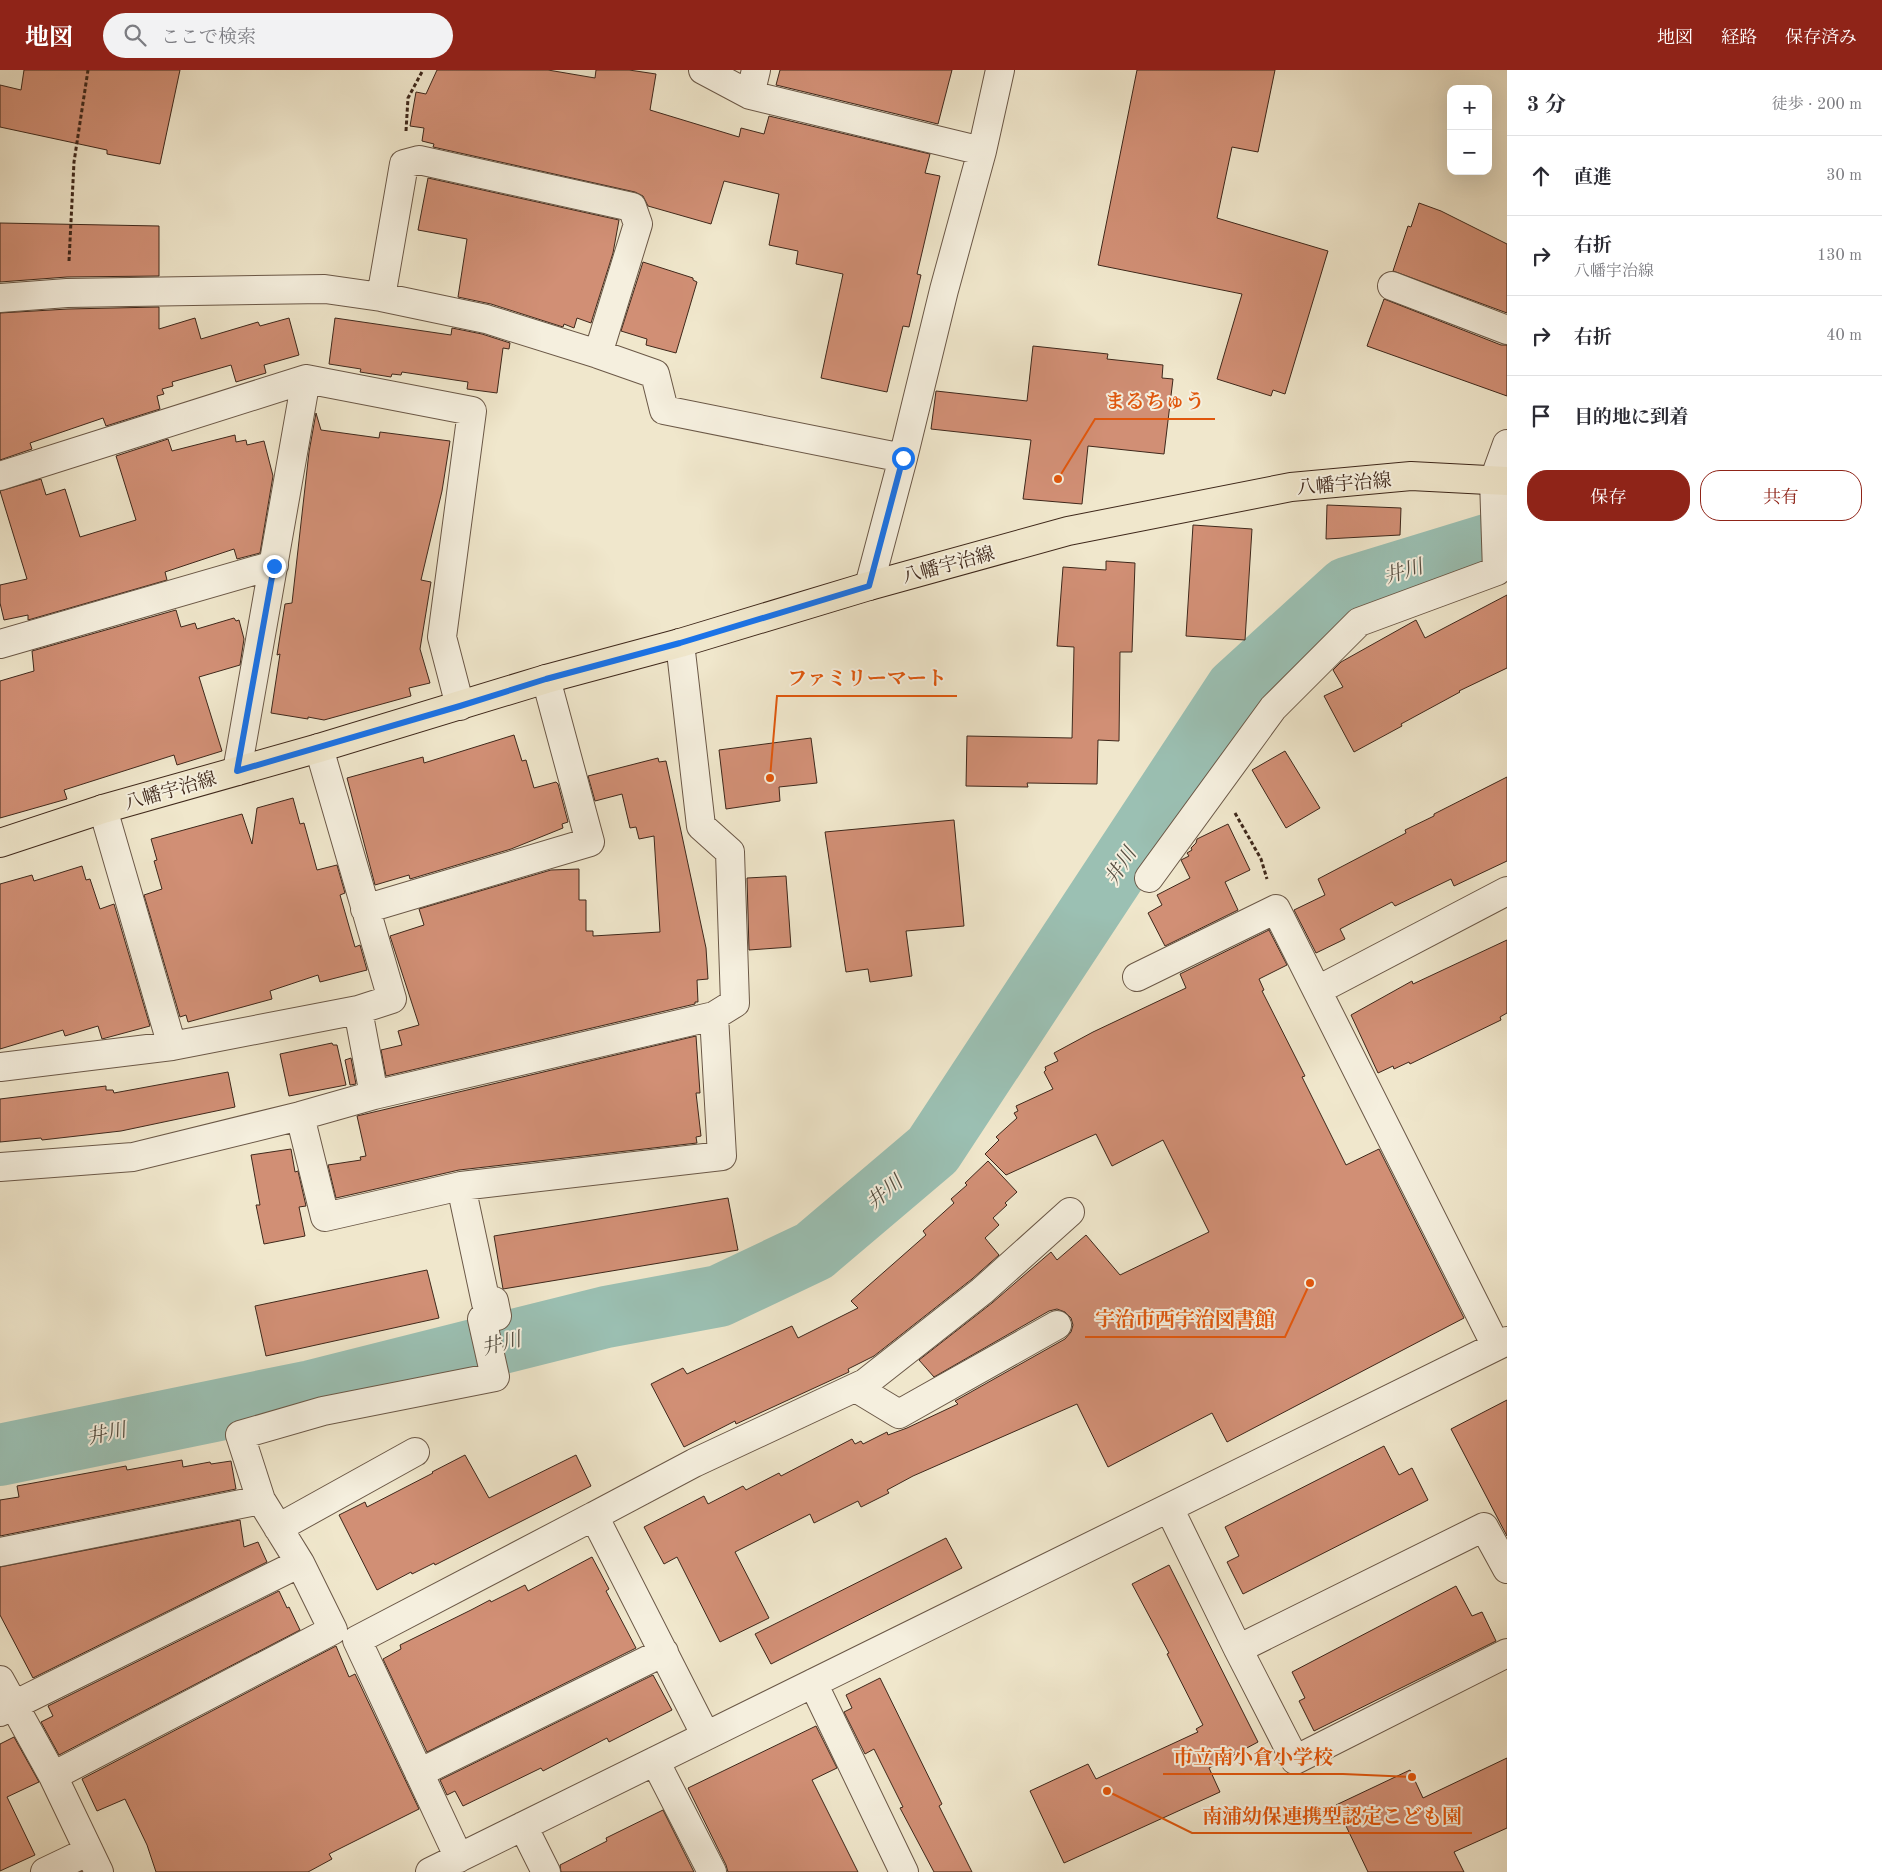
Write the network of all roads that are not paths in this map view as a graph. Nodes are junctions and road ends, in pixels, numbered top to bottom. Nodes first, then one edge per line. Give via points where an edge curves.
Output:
1 (703, 70) edge
2 (1000, 70) edge
3 (753, 83) edge
4 (982, 151) junction
5 (1392, 286) dead end
6 (380, 297) junction
7 (0, 298) edge
8 (1507, 330) edge
9 (598, 354) junction
10 (306, 379) junction
11 (1507, 444) edge
12 (903, 458) junction
13 (0, 476) edge
14 (1501, 480) edge
15 (274, 566) junction
16 (869, 586) junction
17 (680, 643) junction
18 (0, 644) edge
19 (546, 679) junction
20 (460, 706) junction
21 (319, 748) junction
22 (237, 771) junction
23 (103, 809) junction
24 (0, 843) edge
25 (1149, 878) dead end
26 (1507, 891) edge
27 (365, 909) junction
28 (1137, 977) dead end
29 (1318, 990) junction
30 (358, 1010) junction
31 (714, 1016) junction
32 (172, 1046) junction
33 (0, 1067) edge
34 (374, 1095) junction
35 (300, 1116) junction
36 (0, 1167) edge
37 (461, 1186) junction
38 (1070, 1212) dead end
39 (1057, 1325) dead end
40 (1502, 1343) edge
41 (856, 1388) junction
42 (415, 1452) dead end
43 (261, 1500) junction
44 (1169, 1508) junction
45 (594, 1516) junction
46 (278, 1528) junction
47 (0, 1552) edge
48 (300, 1563) junction
49 (1507, 1569) edge
50 (345, 1635) junction
51 (1238, 1649) junction
52 (664, 1652) junction
53 (1507, 1653) edge
54 (0, 1680) edge
55 (813, 1683) junction
56 (7, 1708) edge
57 (706, 1736) junction
58 (655, 1761) junction
59 (419, 1773) junction
60 (53, 1776) junction
61 (523, 1826) junction
62 (459, 1858) junction
63 (94, 1861) edge
64 (44, 1872) edge
65 (430, 1872) edge
66 (546, 1872) edge
67 (712, 1872) edge
68 (904, 1872) edge

1 - 3 street
2 - 4 street
3 - 4 street
4 - 12 street
5 - 8 street
6 - 7 street via 325,290 67,292
6 - 9 street via 486,319
6 - 9 street via 404,164 419,160 632,207 638,224
9 - 12 street via 655,374 664,410
10 - 13 street
10 - 15 street
10 - 20 street via 472,411 442,637
11 - 14 street
12 - 16 street
14 - 16 main road, 八幡宇治線 via 1411,476 1291,487 1068,531
14 - 25 street via 1494,508 1496,571 1359,622 1273,708
15 - 18 street
15 - 22 street
16 - 17 main road, 八幡宇治線
17 - 19 main road, 八幡宇治線
17 - 31 street via 701,826 730,852 735,1003
19 - 20 main road, 八幡宇治線
19 - 27 street via 590,842
20 - 21 main road, 八幡宇治線
21 - 22 main road, 八幡宇治線
21 - 27 street
22 - 23 main road, 八幡宇治線
23 - 24 main road, 八幡宇治線
23 - 32 street
26 - 29 street
27 - 30 street via 392,999
28 - 29 street via 1276,909
29 - 40 street
30 - 32 street
30 - 34 street
31 - 34 street
31 - 37 street via 722,1156
32 - 33 street
34 - 35 street
35 - 36 street via 133,1157
35 - 37 street via 325,1217
37 - 43 street via 495,1377 323,1411 240,1435
38 - 41 street via 982,1291
39 - 41 street via 899,1414
40 - 44 street
41 - 45 street via 694,1463
42 - 46 street
43 - 46 street
43 - 47 street
44 - 51 street
44 - 55 street
45 - 50 street
45 - 52 street
46 - 48 street
48 - 50 street
48 - 56 street
49 - 51 street via 1484,1527
50 - 59 street
50 - 60 street
51 - 53 street via 1295,1760
52 - 57 street
52 - 59 street
54 - 56 street
55 - 57 street
55 - 68 street
56 - 60 street
57 - 58 street
58 - 61 street
58 - 67 street
59 - 62 street
60 - 63 street
61 - 62 street
61 - 66 street
62 - 65 street
63 - 64 street

